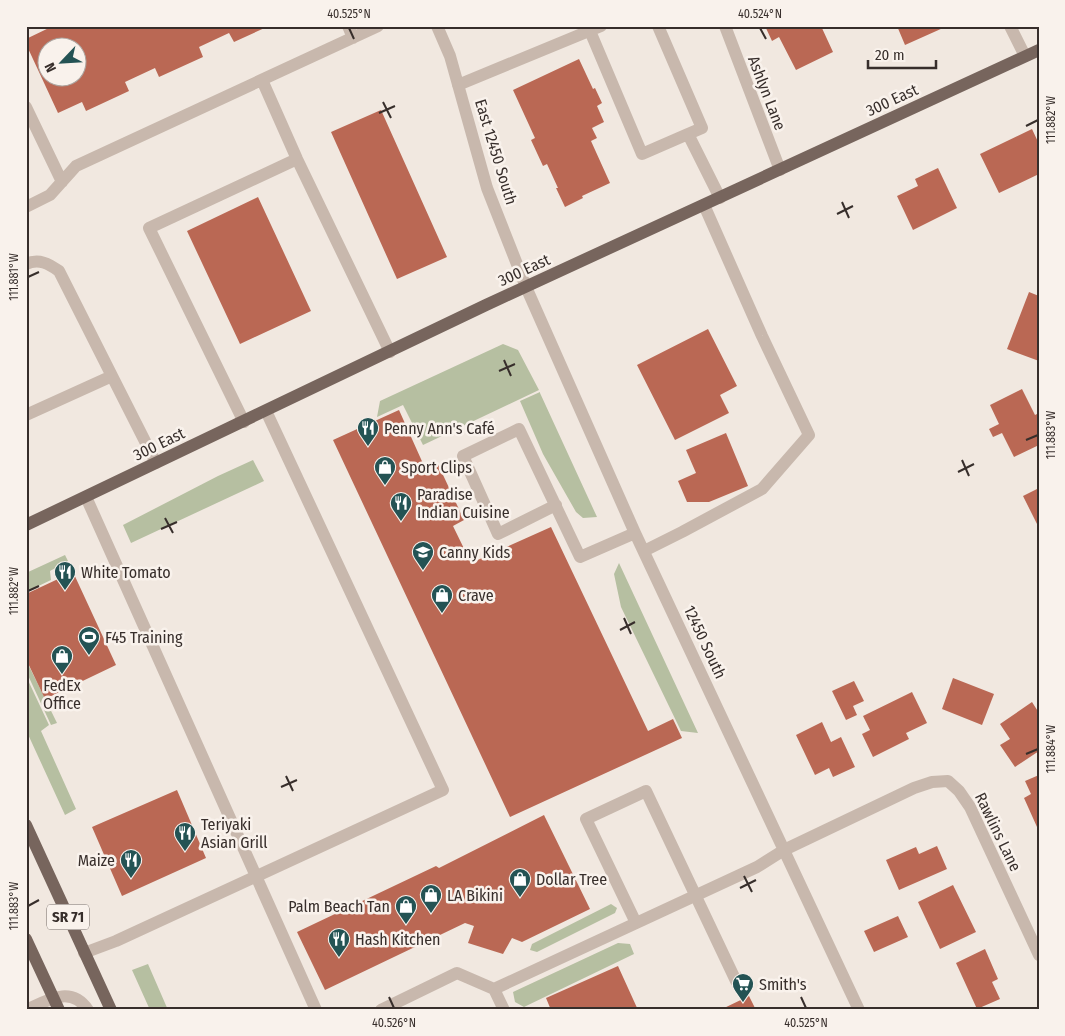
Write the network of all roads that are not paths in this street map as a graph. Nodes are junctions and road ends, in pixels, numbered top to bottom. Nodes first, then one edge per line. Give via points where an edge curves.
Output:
1 (378, 26) edge
2 (438, 26) edge
3 (658, 26) edge
4 (725, 26) edge
5 (1010, 26) edge
6 (595, 29) edge
7 (350, 32) edge
8 (1039, 50) edge
9 (1024, 56) junction
10 (262, 80) junction
11 (458, 85) junction
12 (26, 107) edge
13 (688, 134) junction
14 (297, 159) junction
15 (780, 170) junction
16 (62, 182) junction
17 (720, 198) junction
18 (704, 205) junction
19 (26, 207) edge
20 (28, 263) edge
21 (526, 287) junction
22 (390, 352) junction
23 (112, 376) junction
24 (266, 411) junction
25 (26, 416) edge
26 (244, 422) junction
27 (156, 464) junction
28 (86, 497) junction
29 (556, 505) junction
30 (26, 525) edge
31 (635, 533) junction
32 (644, 550) junction
33 (26, 825) edge
34 (784, 850) junction
35 (256, 876) junction
36 (696, 895) junction
37 (636, 923) junction
38 (26, 938) edge
39 (84, 953) junction
40 (1039, 955) edge
41 (736, 981) dead end
42 (494, 989) junction
43 (53, 998) junction
44 (26, 1010) edge
45 (59, 1010) edge
46 (88, 1010) edge
47 (111, 1010) edge
48 (316, 1010) edge
49 (381, 1010) edge
50 (504, 1010) edge
51 (859, 1010) edge

1 - 7 street
2 - 11 street, East 12450 South
3 - 13 street via 702,128
4 - 15 street, Ashlyn Lane
5 - 9 street
6 - 11 street
6 - 13 street via 642,154
7 - 10 street
8 - 9 main road, 300 East
9 - 15 main road, 300 East
10 - 14 street
10 - 16 street via 76,166
11 - 21 street, East 12450 South via 487,188
12 - 16 street
13 - 17 street
14 - 22 street
14 - 26 street via 149,228
15 - 17 main road, 300 East
16 - 19 street via 50,195
17 - 18 main road, 300 East
18 - 21 main road, 300 East
18 - 32 street via 809,435 762,489
20 - 23 street via 46,262 59,271
21 - 22 main road, 300 East
21 - 31 street, 12450 South
22 - 24 main road, 300 East
23 - 25 street
23 - 27 street
24 - 26 main road, 300 East
24 - 35 street via 443,790
26 - 27 main road, 300 East
27 - 28 main road, 300 East
28 - 30 main road, 300 East
28 - 35 street
29 - 29 street via 519,429 463,456 498,534
29 - 31 street via 580,557
31 - 32 street, 12450 South
32 - 34 street, 12450 South
33 - 39 main road, SR 71
34 - 36 street via 757,867
34 - 40 street, Rawlins Lane via 914,788 948,781 970,807
34 - 51 street, 12450 South
35 - 39 street
35 - 48 street
36 - 37 street
36 - 37 street via 646,791 586,819
36 - 41 street
37 - 42 street
38 - 43 main road, SR 71
39 - 47 main road, SR 71
42 - 49 street via 457,973
42 - 50 street
43 - 44 street
43 - 45 main road, SR 71
43 - 46 street via 72,996

